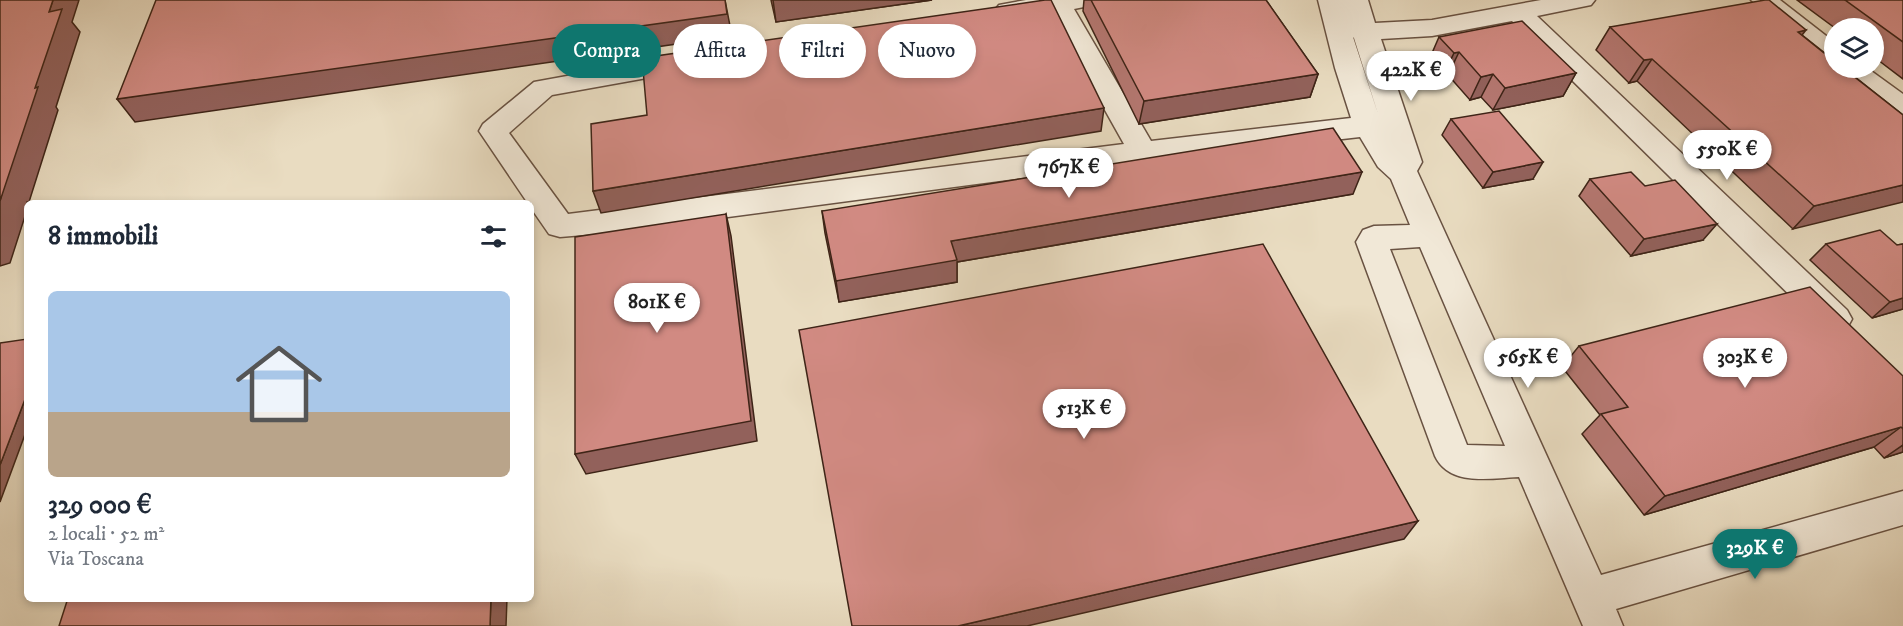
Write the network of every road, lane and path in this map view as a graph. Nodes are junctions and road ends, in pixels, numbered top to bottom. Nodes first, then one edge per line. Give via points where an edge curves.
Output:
1 (1085, 0) edge
2 (1331, 0) edge
3 (1343, 0) edge
4 (1355, 0) edge
5 (1582, 0) edge
6 (1764, 0) edge
7 (1058, 4) junction
8 (1518, 12) junction
9 (979, 15) edge
10 (1363, 32) junction
11 (1824, 47) edge
12 (673, 66) edge
13 (1863, 78) edge
14 (1353, 82) junction
15 (1903, 108) edge
16 (1369, 126) junction
17 (1143, 152) junction
18 (1403, 173) junction
19 (1431, 235) junction
20 (1852, 335) edge
21 (1530, 461) junction
22 (1903, 508) edge
23 (1597, 612) edge

1 - 7 street
2 - 14 street
3 - 10 street via 1348,20
4 - 10 street
5 - 8 street
6 - 11 street
7 - 9 street
7 - 17 street
8 - 10 street via 1432,28
8 - 20 street
10 - 14 street via 1354,39 1363,71
10 - 18 street via 1407,162
12 - 17 street via 544,88 493,131 560,226
13 - 15 street
14 - 16 street
16 - 17 street
16 - 18 street via 1392,166
18 - 19 street
19 - 21 street
19 - 21 street via 1374,238 1371,242 1453,456 1465,463
21 - 23 street
22 - 23 street

